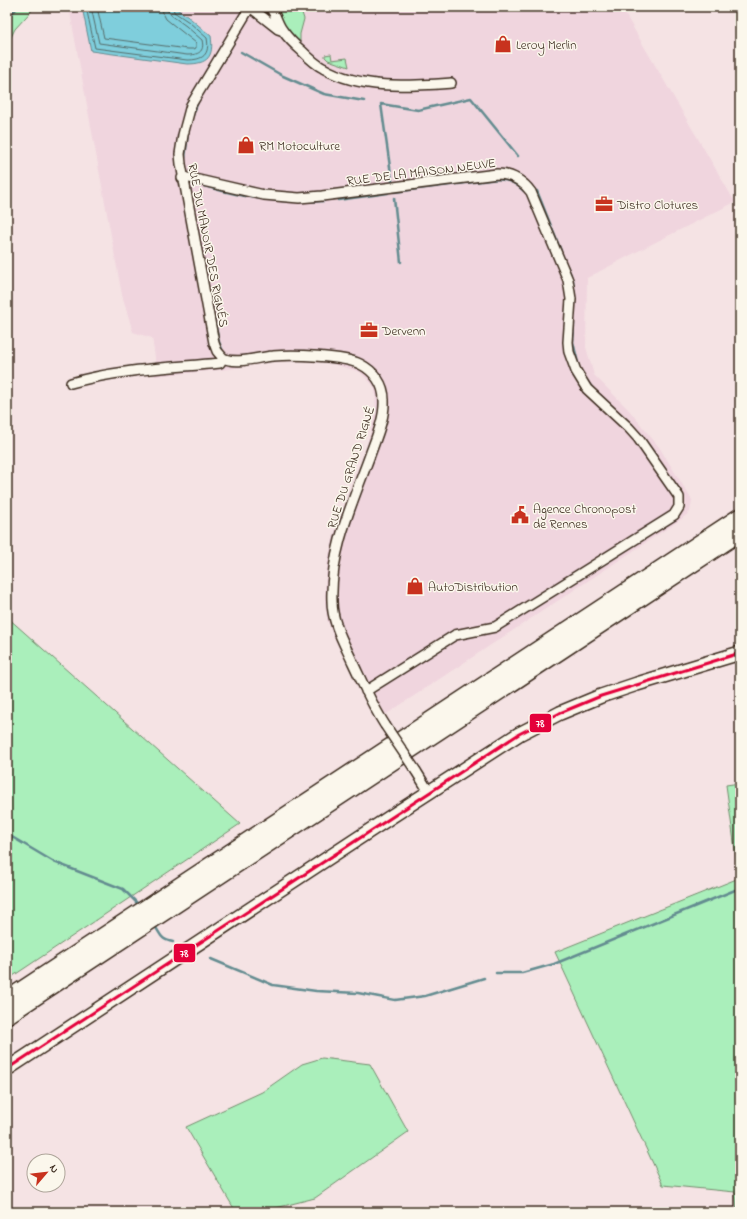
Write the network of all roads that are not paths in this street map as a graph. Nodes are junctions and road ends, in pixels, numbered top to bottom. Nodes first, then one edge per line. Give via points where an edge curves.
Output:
1 (250, 7) edge
2 (270, 7) edge
3 (282, 30) junction
4 (451, 83) dead end
5 (182, 178) junction
6 (223, 358) junction
7 (71, 383) dead end
8 (740, 517) edge
9 (740, 532) edge
10 (740, 653) edge
11 (366, 691) junction
12 (429, 792) junction
13 (146, 916) junction
14 (7, 1000) edge
15 (7, 1015) edge
16 (7, 1070) edge

1 - 3 street
1 - 5 street, RUE DU MANOIR DES RIGNÉS via 191,105 180,154
2 - 3 street
3 - 4 street via 312,61 327,71 345,78 398,86
5 - 6 street, RUE DU MANOIR DES RIGNÉS via 214,343
5 - 11 street, RUE DE LA MAISON NEUVE via 264,195 299,198 505,174 519,179 531,192 568,280 568,342 576,371 587,389 638,438 679,497 679,507 668,518 495,627 455,635
6 - 7 street, RUE DU GRAND RIGNÉ via 220,362 138,371
6 - 11 street, RUE DU GRAND RIGNÉ via 237,361 274,355 350,360 367,369 382,386 383,414 339,542 332,580 334,619
8 - 13 highway
9 - 13 highway
10 - 12 street via 637,684 560,712 519,734
11 - 12 street, RUE DU GRAND RIGNÉ, bridge
12 - 16 street
13 - 14 highway
13 - 15 highway

